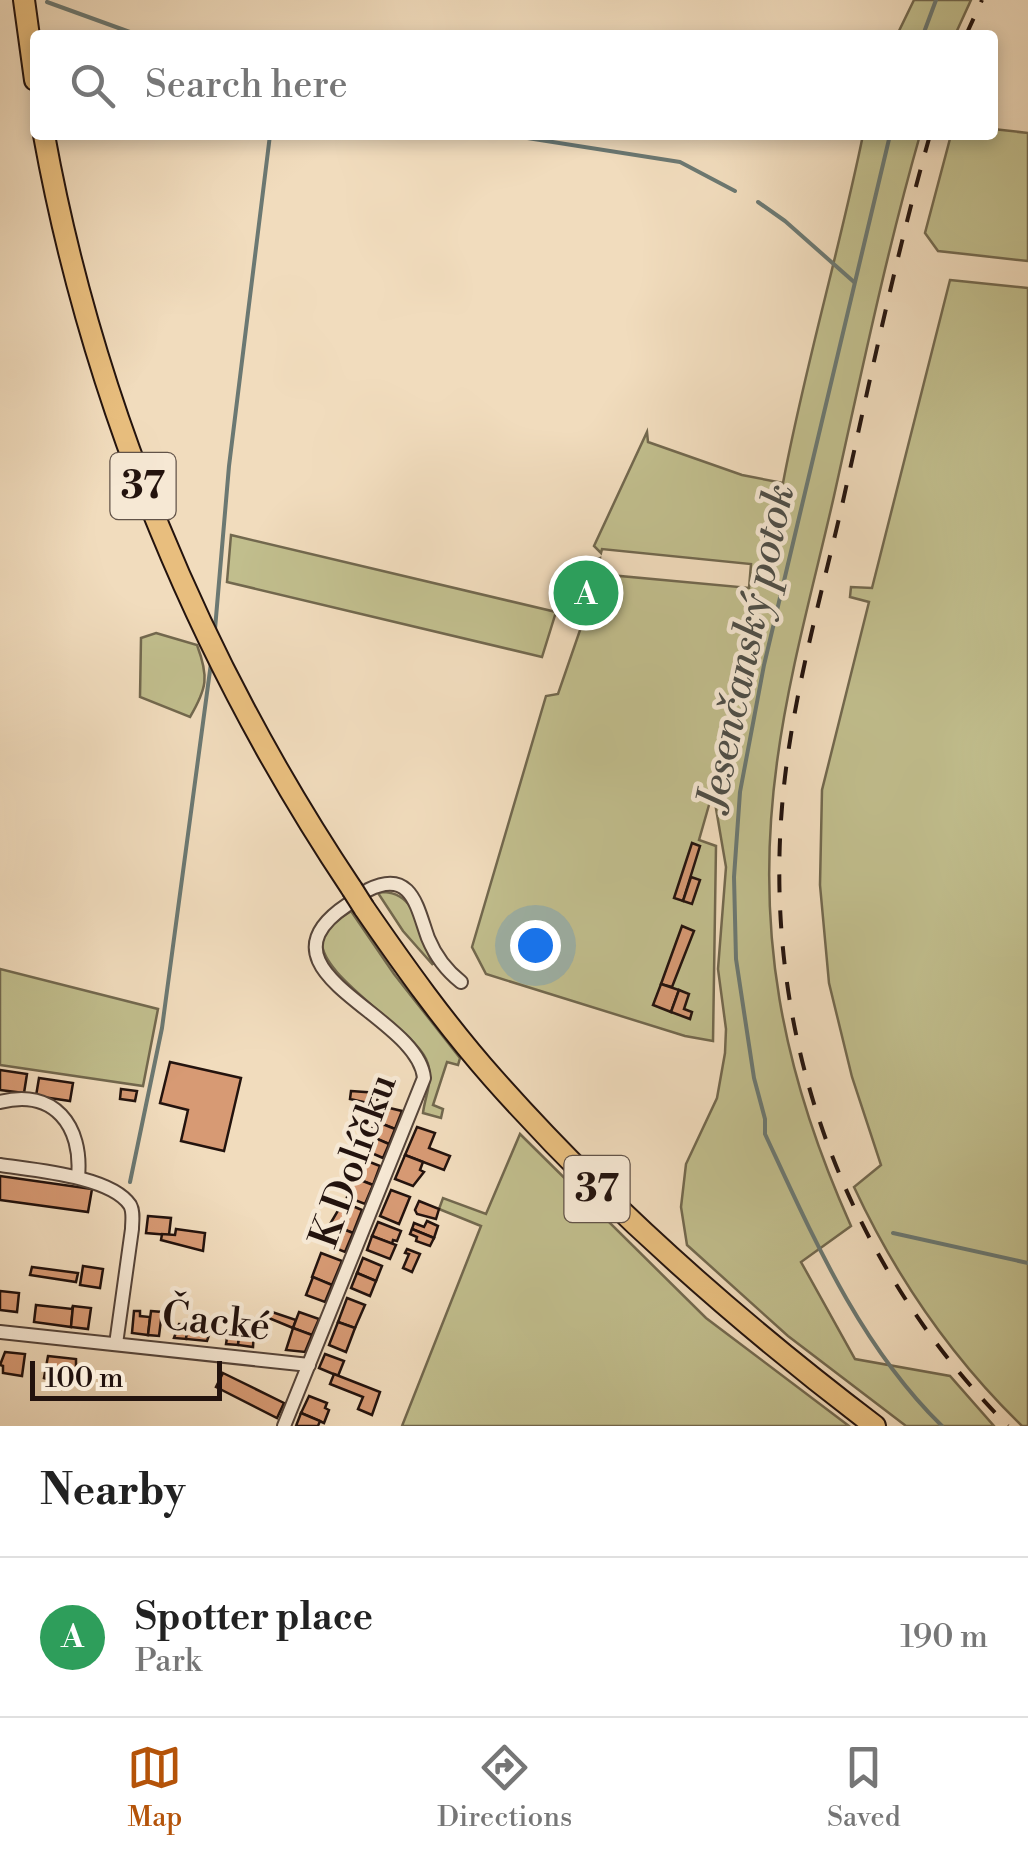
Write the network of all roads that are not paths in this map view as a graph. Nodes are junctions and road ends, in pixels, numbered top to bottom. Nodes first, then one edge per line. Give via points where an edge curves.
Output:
1 (24, 0) edge
2 (30, 44) edge
3 (45, 140) edge
4 (357, 898) junction
5 (462, 982) dead end
6 (0, 1102) edge
7 (0, 1165) edge
8 (78, 1177) junction
9 (0, 1332) edge
10 (116, 1344) junction
11 (309, 1365) junction
12 (284, 1426) edge
13 (875, 1426) edge

1 - 2 main road
3 - 4 main road, 37 via 110,393 157,523 223,670
4 - 5 street via 390,884 410,892 434,950
4 - 11 street, K Dolíčku via 318,929 316,959 412,1051 424,1078
4 - 13 main road, 37 via 490,1075 600,1192 686,1273
6 - 8 street via 40,1103 61,1112 74,1136
7 - 8 street, Čacké
8 - 10 street, Čacké via 131,1207
9 - 10 street, Čacké
10 - 11 street, Čacké
11 - 12 street, K Dolíčku

